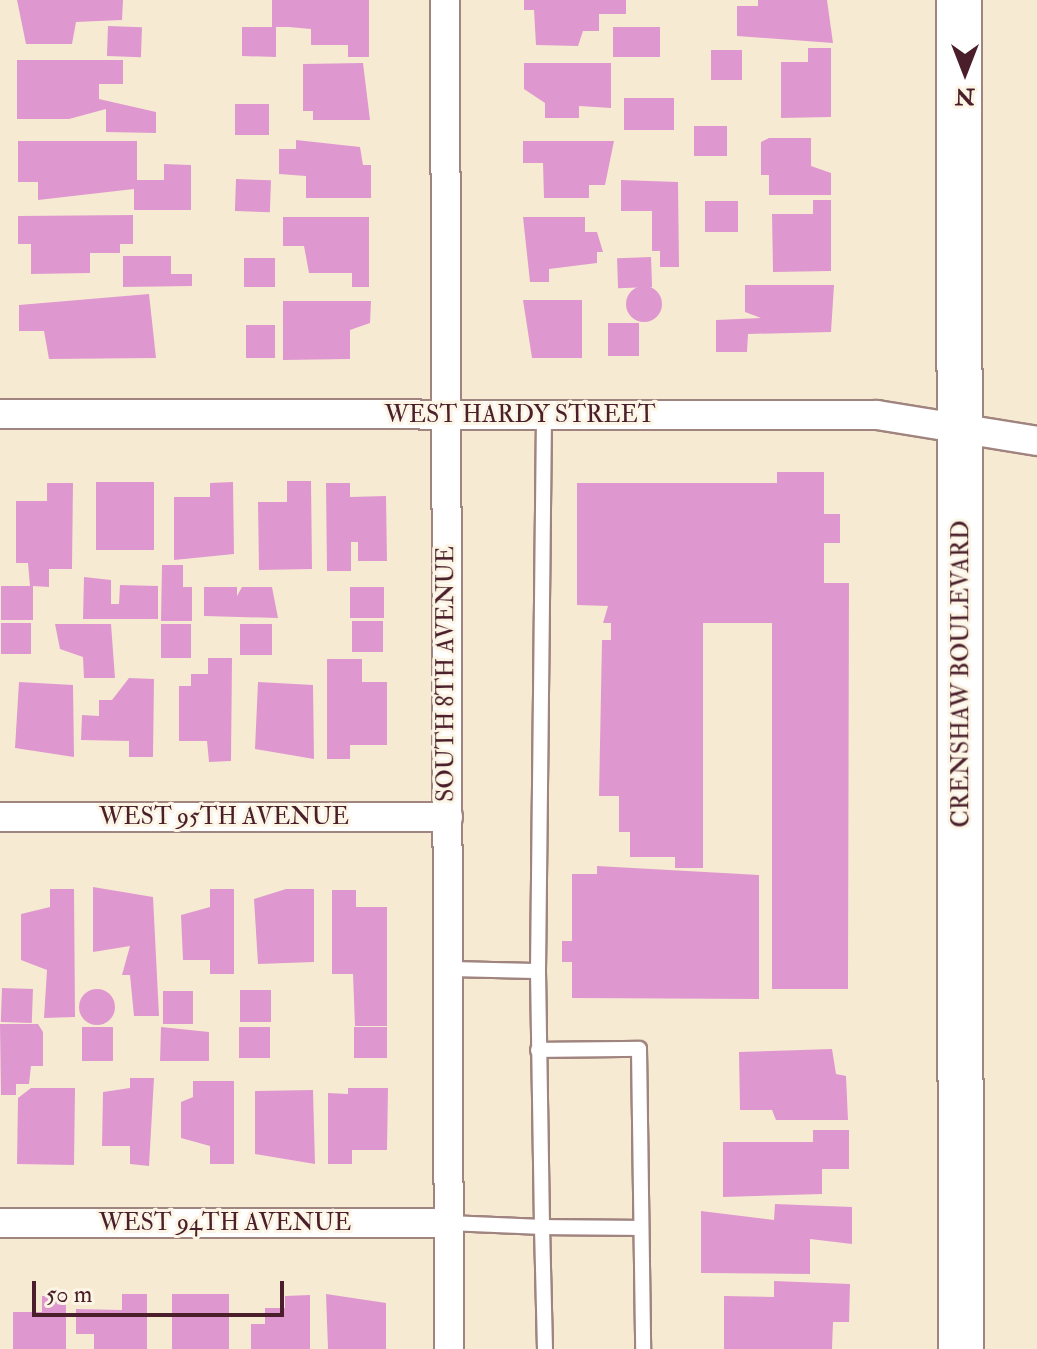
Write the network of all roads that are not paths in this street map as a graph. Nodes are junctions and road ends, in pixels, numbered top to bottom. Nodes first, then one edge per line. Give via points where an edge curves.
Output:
1 (445, 0) edge
2 (959, 0) edge
3 (0, 414) edge
4 (444, 415) junction
5 (544, 416) junction
6 (961, 427) junction
7 (1037, 441) edge
8 (0, 817) edge
9 (448, 817) junction
10 (448, 969) junction
11 (538, 971) junction
12 (538, 1050) junction
13 (0, 1223) edge
14 (449, 1223) junction
15 (542, 1227) junction
16 (641, 1228) junction
17 (449, 1349) edge
18 (545, 1349) edge
19 (643, 1349) edge
20 (961, 1349) edge

1 - 4 street, SOUTH 8TH AVENUE
2 - 6 main road, CRENSHAW BOULEVARD
3 - 4 street, WEST HARDY STREET
4 - 5 street, WEST HARDY STREET
4 - 9 street, SOUTH 8TH AVENUE
5 - 6 street, WEST HARDY STREET via 877,415
5 - 11 lane
6 - 7 street, WEST HARDY STREET
6 - 20 main road, CRENSHAW BOULEVARD
8 - 9 street, WEST 95TH AVENUE
9 - 10 street, SOUTH 8TH AVENUE
10 - 11 lane
10 - 14 street, SOUTH 8TH AVENUE
11 - 12 lane
12 - 15 lane
12 - 16 lane via 639,1049
13 - 14 street, WEST 94TH AVENUE
14 - 15 lane
14 - 17 street, SOUTH 8TH AVENUE
15 - 16 lane
15 - 18 lane
16 - 19 lane

